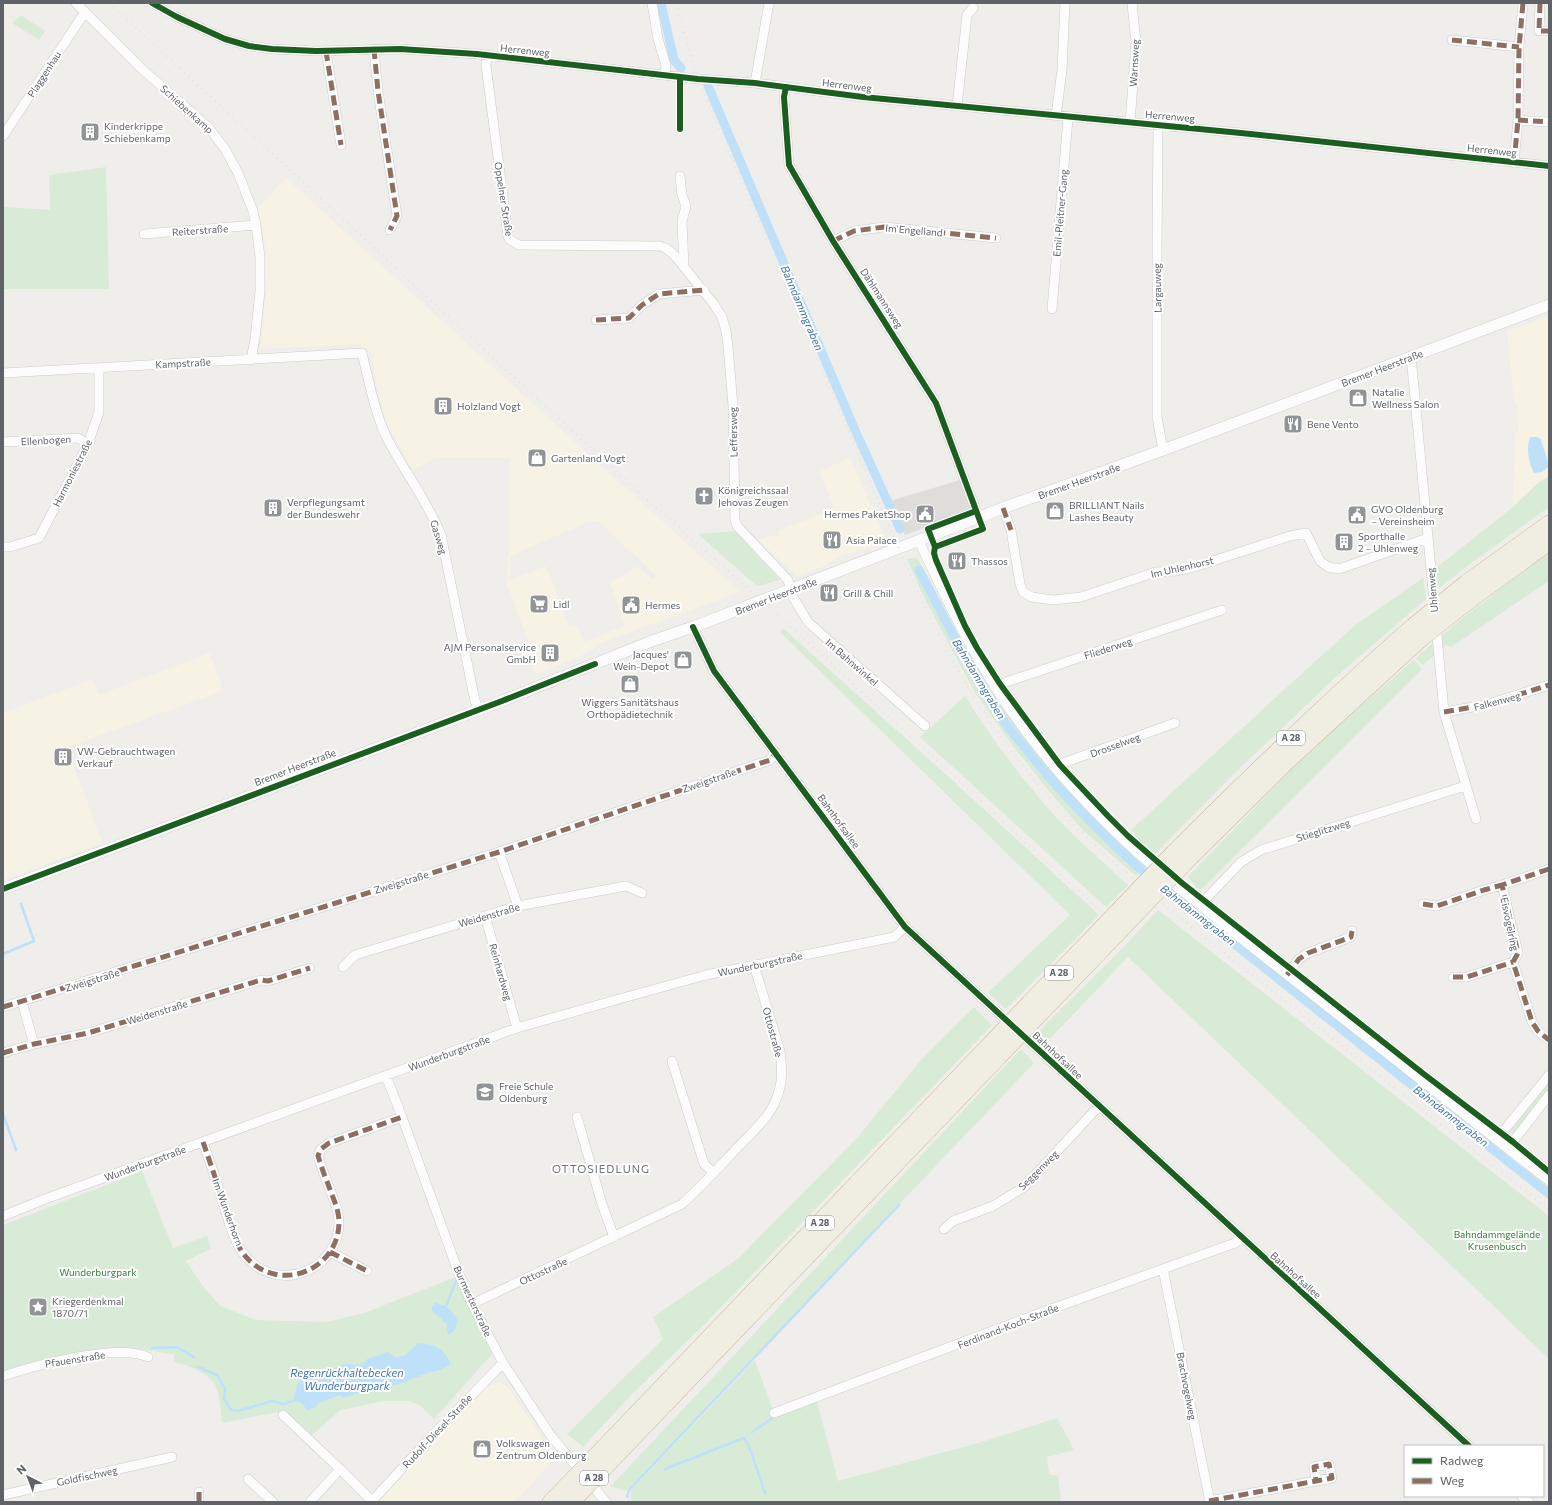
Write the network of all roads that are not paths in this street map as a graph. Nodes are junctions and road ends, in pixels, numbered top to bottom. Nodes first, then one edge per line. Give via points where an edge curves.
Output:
1 (76, 3) edge
2 (152, 3) edge
3 (652, 3) edge
4 (769, 3) edge
5 (1065, 3) edge
6 (1132, 3) edge
7 (1523, 3) edge
8 (1540, 3) edge
9 (973, 8) dead end
10 (85, 12) junction
11 (1549, 32) edge
12 (1452, 40) dead end
13 (1519, 47) junction
14 (374, 49) junction
15 (326, 51) junction
16 (487, 56) junction
17 (665, 76) junction
18 (755, 83) junction
19 (786, 87) junction
20 (958, 106) junction
21 (1056, 116) junction
22 (1068, 118) junction
23 (1518, 120) junction
24 (1549, 122) edge
25 (1130, 123) junction
26 (1158, 125) junction
27 (3, 136) edge
28 (341, 145) dead end
29 (1514, 163) junction
30 (1549, 166) edge
31 (680, 176) dead end
32 (256, 225) junction
33 (390, 230) dead end
34 (144, 234) dead end
35 (996, 238) dead end
36 (834, 241) junction
37 (660, 246) joint
38 (684, 267) junction
39 (704, 290) junction
40 (1549, 305) edge
41 (1052, 309) dead end
42 (596, 320) dead end
43 (362, 354) joint
44 (1411, 356) junction
45 (251, 360) junction
46 (99, 368) junction
47 (3, 372) edge
48 (3, 442) edge
49 (88, 444) junction
50 (1163, 450) junction
51 (1003, 508) junction
52 (979, 518) junction
53 (1549, 524) edge
54 (1428, 538) junction
55 (919, 541) junction
56 (1549, 542) edge
57 (3, 547) edge
58 (791, 590) junction
59 (1470, 590) junction
60 (1222, 610) dead end
61 (693, 627) junction
62 (1549, 685) edge
63 (994, 687) junction
64 (479, 709) junction
65 (1444, 712) junction
66 (1175, 723) dead end
67 (925, 726) dead end
68 (776, 752) junction
69 (1056, 769) junction
70 (1465, 786) junction
71 (1476, 819) dead end
72 (499, 852) junction
73 (1549, 869) edge
74 (1502, 885) junction
75 (3, 889) edge
76 (642, 893) dead end
77 (1423, 904) dead end
78 (1200, 905) junction
79 (518, 906) junction
80 (485, 916) junction
81 (905, 927) junction
82 (1352, 931) dead end
83 (1513, 962) junction
84 (754, 965) junction
85 (343, 967) dead end
86 (310, 968) dead end
87 (1287, 975) junction
88 (1453, 977) dead end
89 (22, 1002) junction
90 (3, 1007) edge
91 (517, 1028) junction
92 (1549, 1040) edge
93 (34, 1044) junction
94 (3, 1053) edge
95 (672, 1061) dead end
96 (1549, 1075) edge
97 (386, 1076) junction
98 (1549, 1095) edge
99 (1099, 1106) junction
100 (402, 1116) junction
101 (577, 1117) dead end
102 (1497, 1139) junction
103 (203, 1142) junction
104 (1508, 1148) junction
105 (714, 1174) junction
106 (1549, 1181) edge
107 (3, 1216) edge
108 (944, 1229) dead end
109 (614, 1237) junction
110 (1242, 1237) junction
111 (330, 1252) junction
112 (1163, 1269) junction
113 (367, 1271) dead end
114 (472, 1304) junction
115 (148, 1357) dead end
116 (503, 1363) junction
117 (3, 1376) edge
118 (774, 1413) dead end
119 (283, 1415) dead end
120 (1468, 1445) edge
121 (172, 1457) dead end
122 (340, 1469) junction
123 (248, 1479) dead end
124 (1316, 1481) dead end
125 (199, 1492) dead end
126 (3, 1495) edge
127 (564, 1500) edge
128 (372, 1501) edge
129 (1210, 1501) edge
130 (198, 1502) edge
131 (273, 1502) edge
132 (310, 1502) edge
133 (606, 1502) edge

1 - 10 street, Schiebenkamp
2 - 15 street, Herrenweg via 225,39 249,46
3 - 17 street via 666,66
4 - 18 street
5 - 21 street via 1062,70
6 - 25 street, Warnsweg via 1136,44
7 - 13 street
8 - 11 street via 1539,31
9 - 20 street via 967,15
10 - 27 street, Plaggenhau
10 - 32 street, Schiebenkamp via 142,69 215,134 238,173 251,204
12 - 13 street
13 - 23 street
14 - 15 street, Herrenweg
14 - 16 street, Herrenweg via 425,50
14 - 33 street via 397,216
15 - 28 street
16 - 17 street, Herrenweg
16 - 37 street, Oppelner Straße via 486,65 510,240 520,245
17 - 18 street, Herrenweg
18 - 19 street, Herrenweg
19 - 20 street, Herrenweg
19 - 36 street, Dählmannsweg via 784,97 789,165
20 - 21 street, Herrenweg
21 - 22 street, Herrenweg
22 - 25 street, Herrenweg
22 - 41 street, Emil-Pleitner-Gang
23 - 24 street
23 - 29 street
25 - 26 street, Herrenweg
26 - 29 street, Herrenweg
26 - 50 street, Largauweg via 1157,417
29 - 30 street, Herrenweg
31 - 38 street via 686,206 682,221
32 - 34 street, Reiterstraße
32 - 45 street, Schiebenkamp via 260,257 260,291
35 - 36 street, Im Engelland via 884,227 854,231
36 - 52 street, Dählmannsweg via 936,403
37 - 38 street, Leffersweg via 670,250
38 - 39 street, Leffersweg
39 - 42 street via 658,294 629,318
39 - 58 street, Leffersweg via 722,317 728,346 733,406 735,520 737,526 788,580
40 - 44 street, Bremer Heerstraße
43 - 45 street, Kampstraße
43 - 64 street, Gasweg via 378,417 386,436 434,517 441,535 475,701
44 - 50 street, Bremer Heerstraße
44 - 54 street, Uhlenweg
45 - 46 street, Kampstraße
46 - 47 street, Kampstraße
46 - 49 street, Harmoniestraße via 99,412
48 - 49 street, Ellenbogen via 78,438
49 - 57 street, Harmoniestraße via 38,538
50 - 51 street, Bremer Heerstraße
51 - 52 street, Bremer Heerstraße
51 - 54 street, Im Uhlenhorst via 1011,530 1020,584 1024,592 1032,597 1053,600 1081,597 1156,572 1194,567 1306,533 1320,561 1328,568 1338,569
52 - 55 street, Bremer Heerstraße
53 - 59 highway, A 28
54 - 65 street, Uhlenweg
55 - 58 street, Bremer Heerstraße
55 - 63 street via 960,628
56 - 59 highway, A 28
58 - 61 street, Bremer Heerstraße
58 - 67 street, Im Bahnwinkel via 808,622
59 - 127 highway, A 28, bridge via 1295,734
60 - 63 street, Fliederweg
61 - 64 street, Bremer Heerstraße
61 - 68 street, Bahnhofsallee via 714,671
62 - 65 street, Falkenweg via 1485,706
63 - 69 street via 1027,734
64 - 75 street, Bremer Heerstraße
65 - 70 street, Uhlenweg
66 - 69 street, Drosselweg via 1063,763
68 - 72 street, Zweigstraße via 770,760
68 - 81 street, Bahnhofsallee
69 - 78 street via 1111,828
70 - 71 street, Uhlenweg
70 - 78 street, Stieglitzweg via 1261,850 1241,862
72 - 79 street
72 - 89 street, Zweigstraße
73 - 74 street, Eisvogelring
74 - 77 street, Eisvogelring via 1438,906
74 - 83 street, Eisvogelring via 1518,953
76 - 79 street, Weidenstraße via 626,886
78 - 87 street
79 - 80 street, Weidenstraße
80 - 85 street, Weidenstraße via 355,955
80 - 91 street, Reinhardweg
81 - 84 street, Wunderburgstraße via 894,937
81 - 99 street, Bahnhofsallee
82 - 87 street via 1351,937 1308,953 1299,959
83 - 88 street, Eisvogelring via 1467,977
83 - 92 street, Eisvogelring via 1532,1022
84 - 91 street, Wunderburgstraße
84 - 105 street, Ottostraße via 780,1051 781,1084 777,1098 764,1119
86 - 93 street, Weidenstraße via 268,981 261,980 88,1033
87 - 102 street
89 - 90 street, Zweigstraße
89 - 93 street
91 - 97 street, Wunderburgstraße
93 - 94 street, Weidenstraße
95 - 105 street via 704,1164
96 - 102 street
97 - 100 street, Burmesterstraße
97 - 103 street, Wunderburgstraße
98 - 104 street
99 - 108 street, Seggenweg via 1024,1187 993,1206 953,1221
99 - 110 street, Bahnhofsallee
100 - 111 street, Im Wunderhorn via 329,1143 321,1149 318,1156 339,1220 336,1240
100 - 114 street, Burmesterstraße via 458,1274
101 - 109 street
102 - 104 street
103 - 107 street, Wunderburgstraße
103 - 111 street, Im Wunderhorn via 233,1232 246,1258 270,1273 290,1276 313,1268
104 - 106 street
105 - 109 street, Ottostraße via 682,1204
109 - 114 street, Ottostraße
110 - 112 street, Ferdinand-Koch-Straße via 1235,1243
110 - 120 street, Bahnhofsallee
111 - 113 street
112 - 118 street, Ferdinand-Koch-Straße
112 - 129 street, Brachvogelweg
114 - 116 street, Burmesterstraße
115 - 117 street, Pfauenstraße via 138,1352 111,1353 38,1365
116 - 128 street, Rudolf-Diesel-Straße
116 - 133 street, Burmesterstraße via 551,1436
119 - 122 street, Rudolf-Diesel-Straße
121 - 126 street, Goldfischweg
122 - 128 street, Rudolf-Diesel-Straße
122 - 132 street
123 - 131 street
124 - 129 street
125 - 130 street

